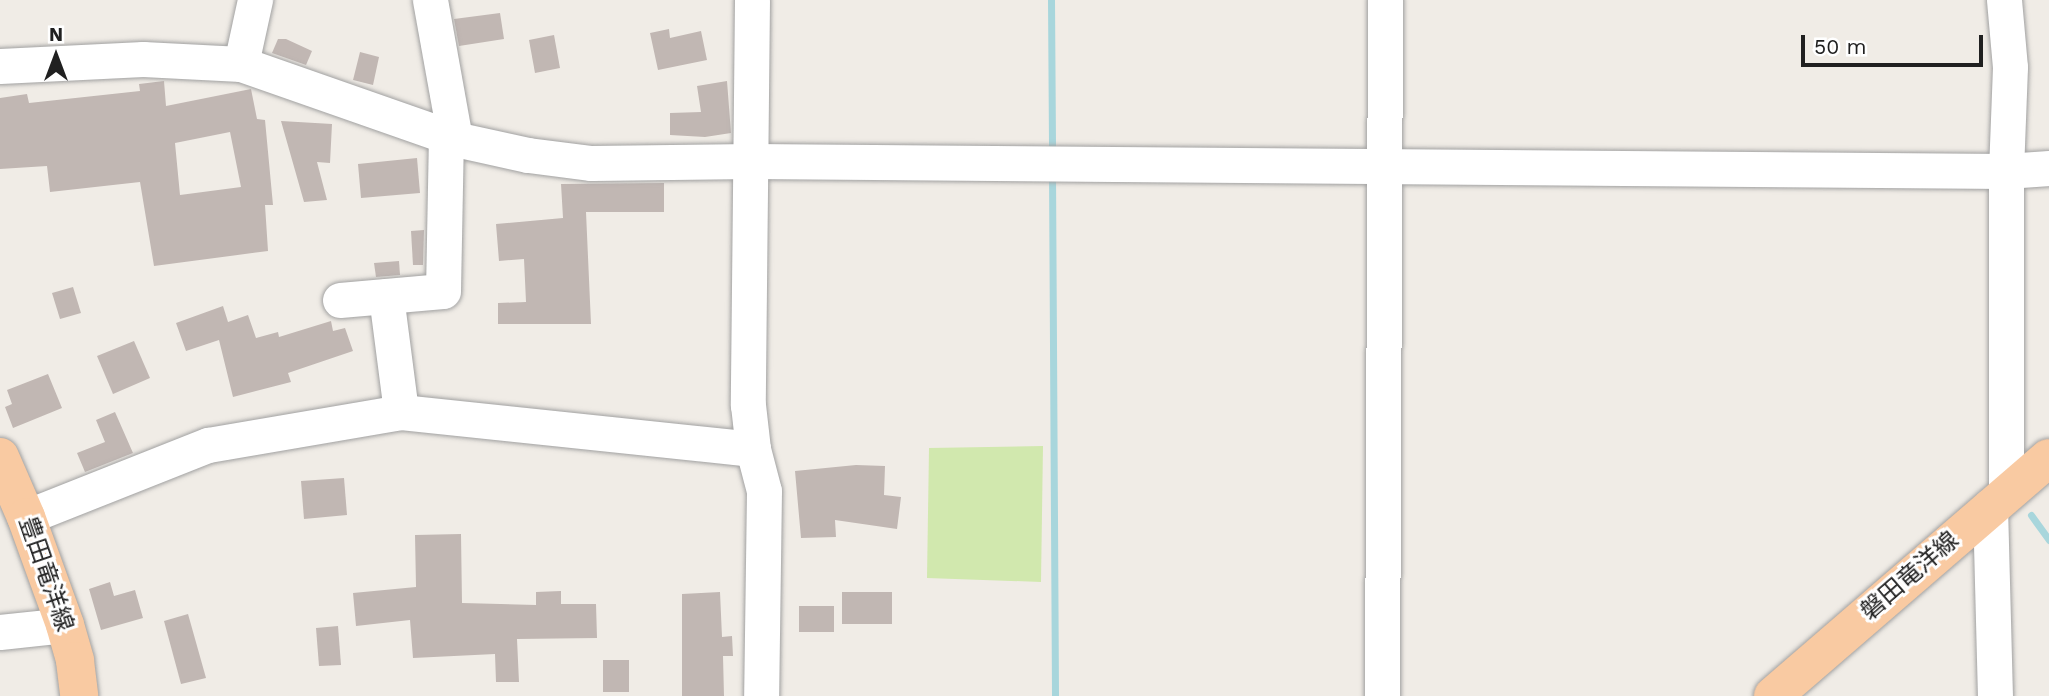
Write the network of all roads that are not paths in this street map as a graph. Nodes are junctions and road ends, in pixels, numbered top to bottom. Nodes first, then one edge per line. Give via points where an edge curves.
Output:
1 (255, 0) edge
2 (430, 0) edge
3 (752, 0) edge
4 (1385, 0) edge
5 (2004, 0) edge
6 (241, 64) junction
7 (0, 66) edge
8 (451, 137) junction
9 (752, 161) junction
10 (1384, 166) junction
11 (2049, 168) edge
12 (2006, 171) junction
13 (386, 296) junction
14 (340, 300) dead end
15 (401, 412) junction
16 (753, 449) junction
17 (0, 457) edge
18 (2049, 458) edge
19 (1998, 499) junction
20 (26, 517) junction
21 (65, 625) junction
22 (0, 632) edge
23 (79, 696) edge
24 (761, 696) edge
25 (1382, 696) edge
26 (1773, 696) edge
27 (1995, 696) edge

1 - 6 street
2 - 8 street
3 - 9 street
4 - 10 street
5 - 12 street via 2010,67
6 - 7 street via 143,59
6 - 8 street
8 - 9 street via 528,155 592,163
8 - 13 street via 443,291
9 - 10 street
9 - 16 street via 748,405
10 - 12 street
10 - 25 street
11 - 12 street
12 - 19 street
13 - 14 street
13 - 15 street
15 - 16 street
15 - 20 street via 208,445
16 - 24 street via 764,491
17 - 20 main road, 豊田竜洋線
18 - 19 main road, 磐田竜洋線
19 - 26 main road, 磐田竜洋線
19 - 27 street
20 - 21 main road, 豊田竜洋線
21 - 22 street
21 - 23 main road, 豊田竜洋線

